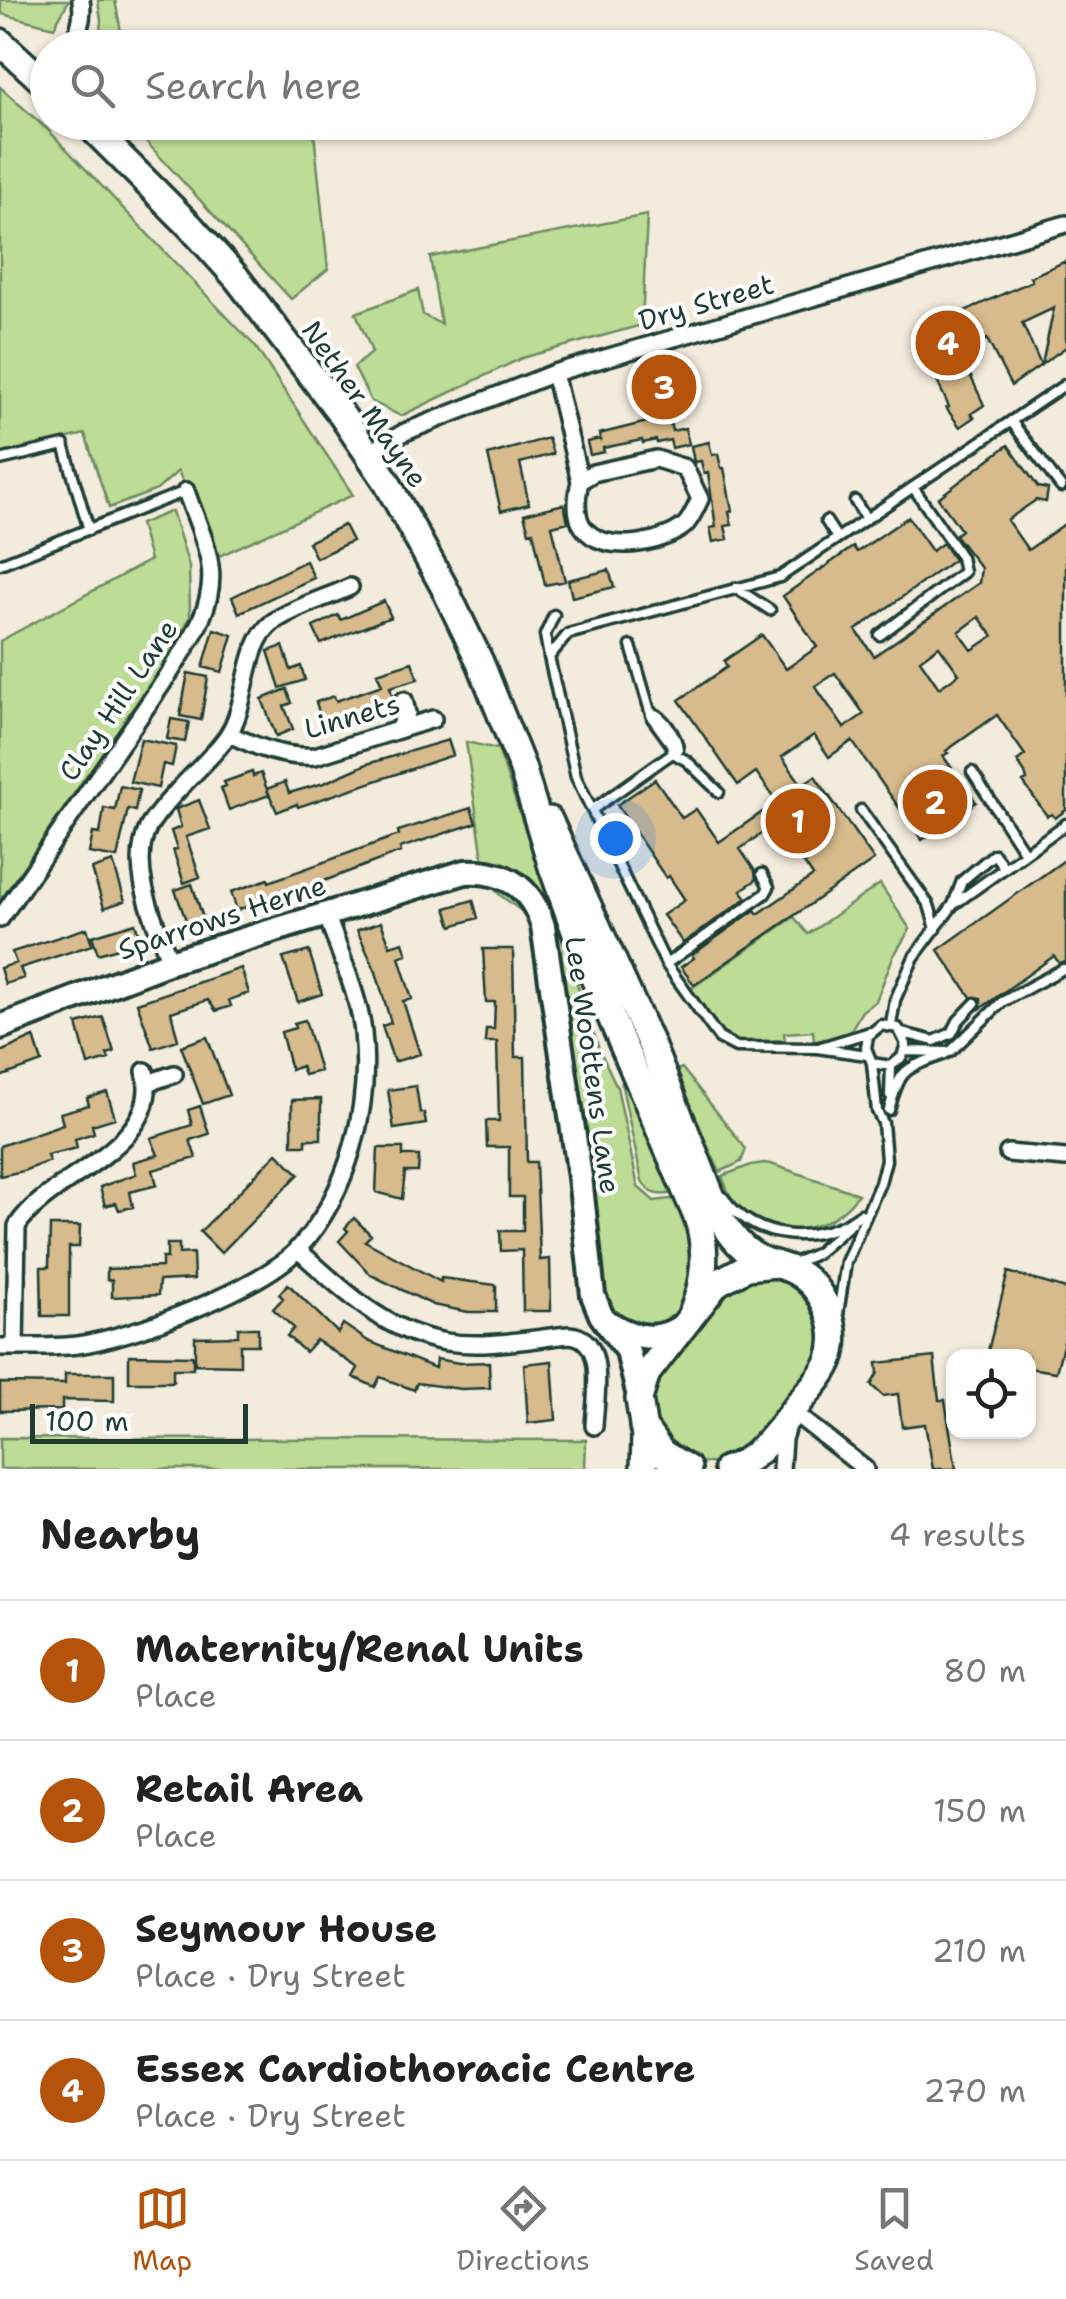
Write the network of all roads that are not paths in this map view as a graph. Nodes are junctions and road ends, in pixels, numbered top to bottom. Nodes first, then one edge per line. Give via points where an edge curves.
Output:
1 (81, 0) edge
2 (79, 30) edge
3 (0, 42) edge
4 (30, 67) edge
5 (104, 140) edge
6 (1066, 224) edge
7 (554, 372) junction
8 (1066, 384) edge
9 (1011, 420) junction
10 (368, 453) junction
11 (0, 460) edge
12 (580, 481) junction
13 (913, 487) junction
14 (1061, 488) dead end
15 (186, 492) joint
16 (854, 501) dead end
17 (866, 519) junction
18 (826, 522) dead end
19 (89, 530) junction
20 (837, 538) junction
21 (0, 564) edge
22 (350, 587) dead end
23 (736, 588) junction
24 (770, 610) dead end
25 (554, 615) dead end
26 (880, 635) dead end
27 (632, 646) dead end
28 (549, 657) junction
29 (404, 700) dead end
30 (434, 719) dead end
31 (398, 730) junction
32 (228, 734) junction
33 (672, 753) junction
34 (522, 767) junction
35 (972, 772) dead end
36 (719, 792) dead end
37 (592, 810) junction
38 (861, 810) dead end
39 (1066, 824) edge
40 (1025, 853) junction
41 (1004, 867) junction
42 (465, 872) joint
43 (762, 874) dead end
44 (954, 904) junction
45 (327, 916) junction
46 (0, 919) edge
47 (936, 929) junction
48 (170, 962) junction
49 (666, 964) junction
50 (1063, 969) dead end
51 (975, 1002) dead end
52 (890, 1024) junction
53 (0, 1027) edge
54 (871, 1031) junction
55 (902, 1033) junction
56 (817, 1048) junction
57 (906, 1051) junction
58 (950, 1052) junction
59 (870, 1059) junction
60 (891, 1066) junction
61 (174, 1074) dead end
62 (889, 1110) junction
63 (883, 1123) junction
64 (686, 1128) junction
65 (1008, 1152) dead end
66 (1066, 1158) edge
67 (876, 1194) junction
68 (861, 1214) junction
69 (298, 1250) junction
70 (775, 1264) junction
71 (601, 1315) junction
72 (688, 1320) junction
73 (834, 1343) junction
74 (7, 1347) edge
75 (639, 1399) junction
76 (792, 1411) junction
77 (594, 1426) dead end
78 (643, 1428) junction
79 (644, 1469) edge
80 (688, 1469) edge
81 (726, 1469) edge
82 (781, 1469) edge
83 (865, 1469) edge

1 - 2 street
3 - 4 main road
5 - 10 main road, Nether Mayne via 236,278
6 - 7 street, Dry Street
7 - 10 street, Dry Street
7 - 12 street
8 - 9 lane
9 - 13 lane
9 - 14 lane
10 - 34 main road, Nether Mayne via 444,587
11 - 19 lane via 64,444
12 - 12 street via 656,459 685,468 700,499 685,525 646,543 604,543 583,527 576,500
13 - 17 lane
13 - 26 lane via 961,557 964,572
15 - 19 lane
15 - 46 street, Clay Hill Lane via 211,568 204,612 169,674
16 - 17 lane
17 - 20 lane
18 - 20 lane
19 - 21 lane
20 - 23 lane via 780,577
22 - 32 street via 264,632
23 - 24 lane
23 - 28 lane via 568,634
25 - 28 lane via 545,635
27 - 33 lane via 652,718
28 - 37 lane via 576,778
29 - 31 street via 407,713
30 - 31 street, Linnets
31 - 32 street, Linnets via 299,757
32 - 48 street via 147,831 141,866
33 - 36 lane
33 - 37 lane
34 - 64 main road, Nether Mayne
34 - 72 main road, Nether Mayne via 582,950 702,1230 704,1270
35 - 40 lane
37 - 49 lane
38 - 47 lane via 929,905
39 - 40 lane
40 - 41 lane
41 - 44 lane
41 - 44 lane via 994,854 962,880
42 - 45 street, Sparrows Herne
42 - 71 street, Lee Woottens Lane via 509,878 531,898 543,926
43 - 49 lane via 765,894
44 - 47 lane
45 - 48 street, Sparrows Herne
45 - 69 street via 363,1030 361,1106 331,1201
47 - 52 lane via 914,957
48 - 53 street, Sparrows Herne
49 - 56 lane via 720,1038 736,1047
50 - 58 lane via 1002,1002
51 - 55 lane via 952,1033 934,1041
52 - 54 lane
52 - 55 lane
54 - 56 lane
54 - 59 lane
55 - 57 lane
56 - 59 lane
57 - 58 lane
57 - 60 lane
58 - 62 lane via 898,1077
59 - 60 lane
59 - 63 lane
60 - 62 lane
61 - 74 street via 147,1077 140,1116 124,1136 27,1211 18,1226
62 - 63 lane
63 - 67 lane via 886,1160
64 - 68 lane via 725,1200 756,1226 821,1234
64 - 70 main road, Nether Mayne via 729,1231 753,1256
65 - 66 street
67 - 68 lane
67 - 73 lane via 846,1262
68 - 70 lane via 816,1254
69 - 74 street via 236,1290 154,1325 78,1345
69 - 77 street via 372,1314 420,1336 472,1344 569,1334 584,1339 595,1358
70 - 72 main road, Nether Mayne via 731,1274
70 - 73 main road, Nether Mayne via 820,1294
71 - 72 street via 642,1337 662,1336
71 - 75 street, Lee Woottens Lane via 628,1352
72 - 75 main road, Nether Mayne via 647,1373
73 - 76 main road via 826,1369
75 - 78 main road
76 - 81 main road via 752,1457
76 - 82 street
76 - 83 street
78 - 79 main road
78 - 80 main road via 662,1454

